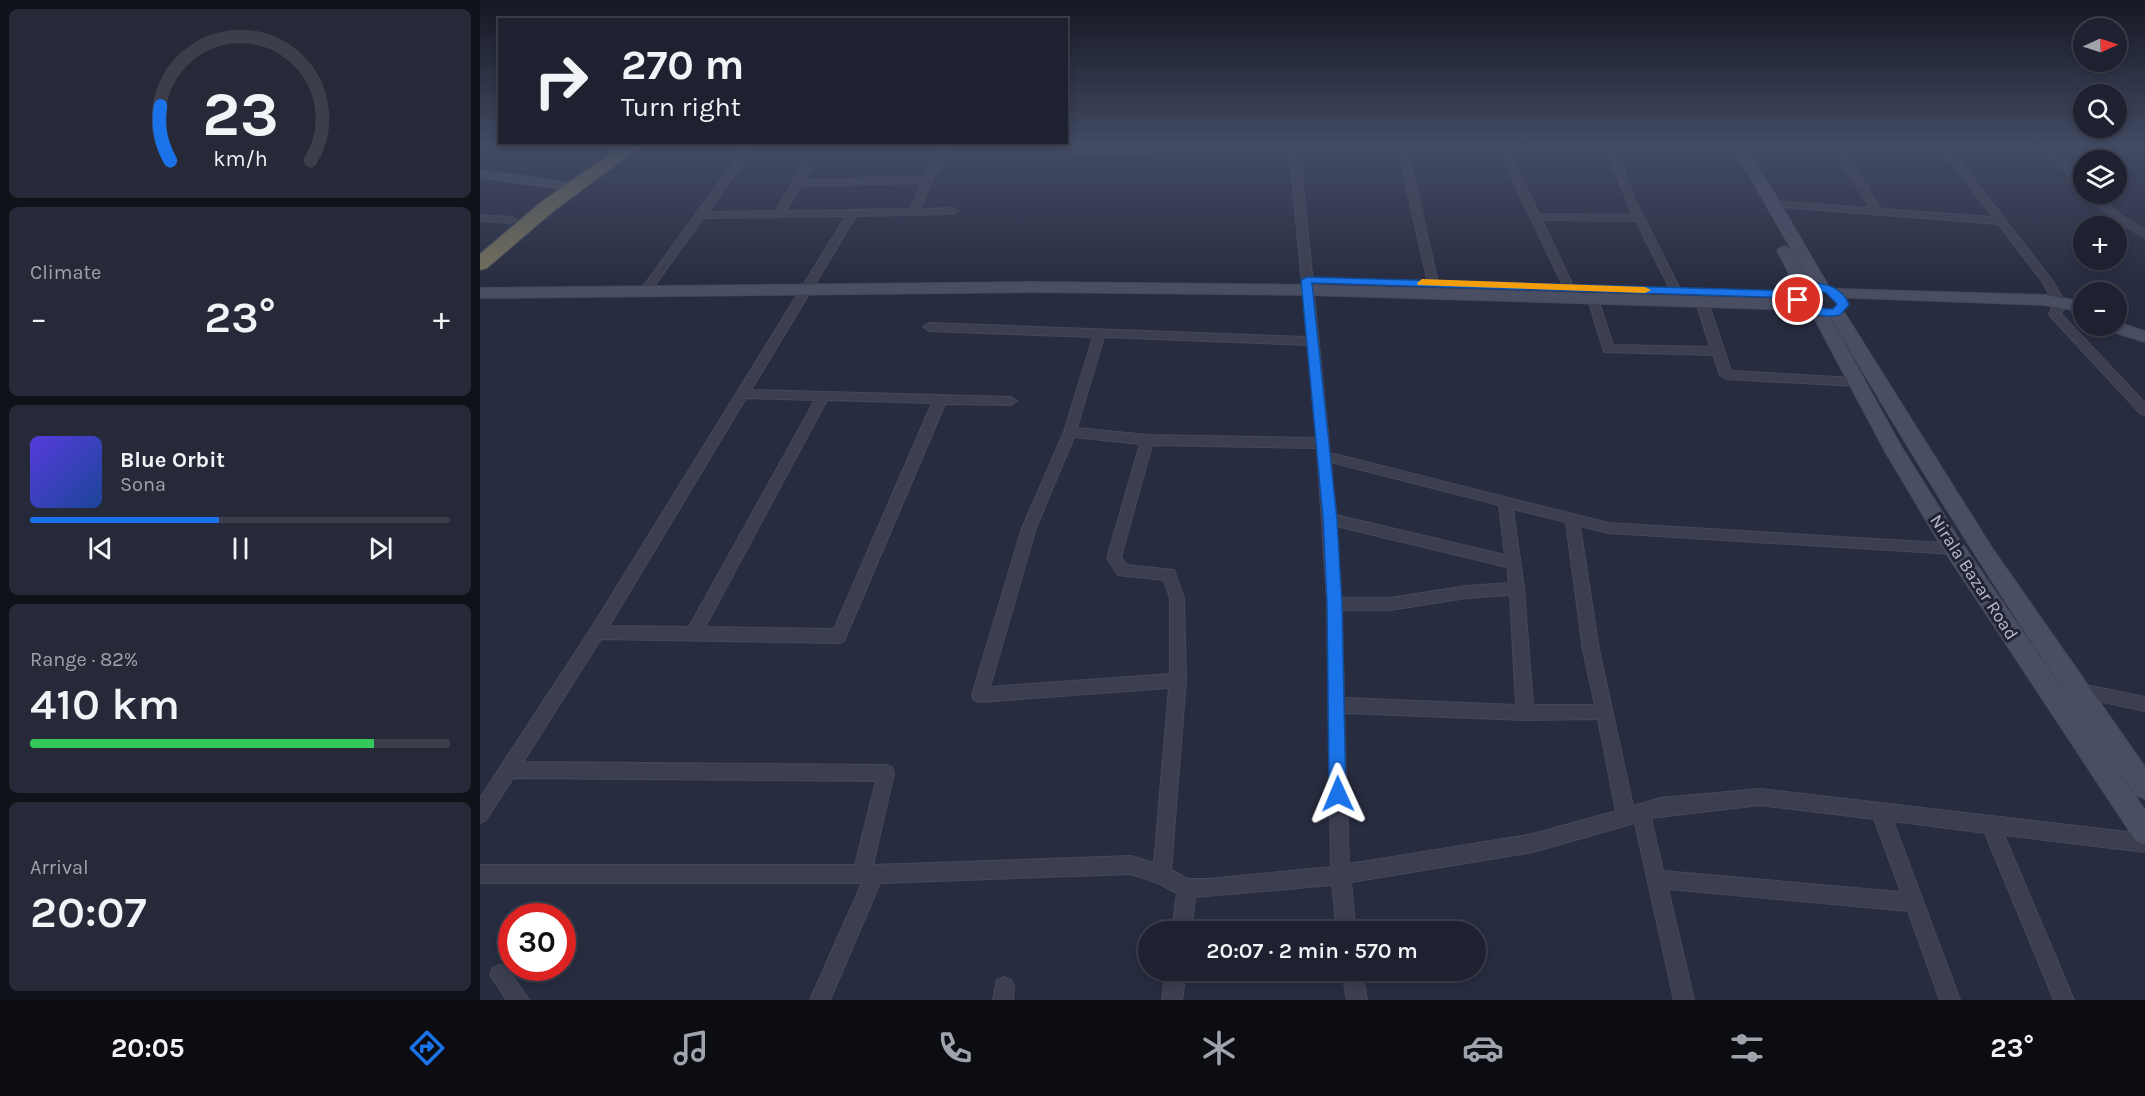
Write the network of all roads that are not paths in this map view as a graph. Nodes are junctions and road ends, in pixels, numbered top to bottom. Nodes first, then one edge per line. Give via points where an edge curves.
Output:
1 (557, 192) edge
2 (560, 192) edge
3 (717, 192) edge
4 (793, 192) edge
5 (922, 192) edge
6 (1298, 192) edge
7 (1412, 192) edge
8 (1523, 192) edge
9 (1628, 192) edge
10 (1755, 192) edge
11 (1764, 192) edge
12 (1865, 192) edge
13 (1978, 192) edge
14 (1771, 204) junction
15 (2104, 204) edge
16 (915, 211) junction
17 (953, 211) dead end
18 (853, 212) junction
19 (780, 213) junction
20 (1878, 213) junction
21 (700, 215) junction
22 (1536, 217) junction
23 (480, 218) edge
24 (1639, 218) junction
25 (511, 220) junction
26 (2001, 221) junction
27 (2131, 226) junction
28 (2145, 227) edge
29 (2145, 234) edge
30 (480, 244) edge
31 (480, 264) edge
32 (480, 282) edge
33 (810, 282) junction
34 (1432, 283) junction
35 (649, 285) junction
36 (1307, 285) junction
37 (1569, 288) junction
38 (1676, 291) junction
39 (480, 293) edge
40 (1593, 299) junction
41 (1702, 302) junction
42 (1820, 302) junction
43 (2073, 308) edge
44 (2057, 309) junction
45 (2073, 315) edge
46 (2127, 319) edge
47 (2145, 325) edge
48 (929, 327) dead end
49 (2127, 331) edge
50 (1100, 333) junction
51 (2145, 337) edge
52 (1314, 341) junction
53 (1717, 351) junction
54 (1856, 382) junction
55 (741, 394) junction
56 (823, 396) junction
57 (940, 400) junction
58 (1011, 401) dead end
59 (2145, 411) edge
60 (1070, 432) junction
61 (1147, 440) junction
62 (1324, 450) junction
63 (1505, 502) junction
64 (1330, 519) junction
65 (1572, 519) junction
66 (1954, 548) junction
67 (1514, 563) junction
68 (1517, 589) junction
69 (1335, 604) junction
70 (597, 632) junction
71 (694, 633) junction
72 (1178, 680) junction
73 (2074, 689) junction
74 (2145, 704) edge
75 (1335, 705) junction
76 (1604, 712) junction
77 (1525, 713) junction
78 (508, 770) junction
79 (2145, 787) edge
80 (1880, 811) junction
81 (480, 814) edge
82 (1634, 814) junction
83 (1991, 826) junction
84 (2145, 832) edge
85 (2145, 843) edge
86 (480, 874) edge
87 (868, 874) junction
88 (1162, 875) junction
89 (1339, 875) junction
90 (1656, 879) junction
91 (1187, 888) junction
92 (1914, 902) junction
93 (1182, 921) edge
94 (1345, 921) edge
95 (505, 981) edge
96 (1175, 981) edge
97 (1354, 981) edge
98 (519, 1000) edge
99 (820, 1000) edge
100 (1172, 1000) edge
101 (1357, 1000) edge
102 (1684, 1000) edge
103 (1950, 1000) edge
104 (2064, 1000) edge

1 - 25 highway
2 - 31 highway
3 - 21 street
4 - 19 street
5 - 16 street
6 - 36 street
7 - 34 street
8 - 22 street
9 - 24 street
10 - 42 street
11 - 14 street
12 - 20 street
13 - 26 street
14 - 20 street
14 - 42 street via 1821,287
15 - 27 street
16 - 17 street
16 - 18 street
18 - 19 street
18 - 33 street
19 - 21 street
20 - 26 street
21 - 35 street
22 - 24 street
22 - 37 street
23 - 25 street
24 - 38 street
25 - 30 highway
26 - 44 street via 2047,280
27 - 28 street
27 - 29 street
32 - 35 street
33 - 35 street
33 - 36 street
33 - 55 street
34 - 36 street
34 - 37 street
35 - 39 street
36 - 40 street
36 - 52 street
37 - 38 street
38 - 42 street
40 - 41 street
40 - 53 street via 1608,349
41 - 42 street
41 - 53 street
42 - 44 street
42 - 54 street, Nirala Bazar Road
42 - 73 street, Nirala Bazar Road
43 - 44 street
44 - 45 street
44 - 59 street
46 - 47 street
48 - 50 street
49 - 51 street
50 - 52 street
50 - 60 street
52 - 62 street
53 - 54 street via 1726,375
54 - 66 street, Nirala Bazar Road
55 - 56 street
55 - 70 street
56 - 57 street
56 - 71 street
57 - 58 street
57 - 71 street via 839,636
60 - 61 street
60 - 72 street via 1029,528 980,694
61 - 62 street
61 - 72 street via 1114,558 1123,571 1169,574 1177,598
62 - 63 street
62 - 64 street
63 - 65 street
63 - 67 street
64 - 67 street
64 - 69 street
65 - 66 street via 1609,528
65 - 76 street
66 - 84 street, Nirala Bazar Road
67 - 68 street
68 - 69 street via 1390,604
68 - 77 street
69 - 75 street
70 - 71 street
70 - 78 street
72 - 88 street
73 - 74 street
73 - 79 street, Nirala Bazar Road
75 - 77 street
75 - 89 street
76 - 77 street
76 - 82 street
78 - 81 street
78 - 87 street via 886,773
80 - 82 street via 1760,797 1660,807
80 - 83 street
80 - 92 street
82 - 89 street via 1533,843
82 - 90 street
83 - 85 street
83 - 104 street
86 - 87 street
87 - 88 street via 1131,865
87 - 99 street
88 - 91 street
89 - 91 street
89 - 94 street
90 - 92 street
90 - 102 street
91 - 93 street
92 - 103 street
95 - 98 street
96 - 100 street
97 - 101 street

